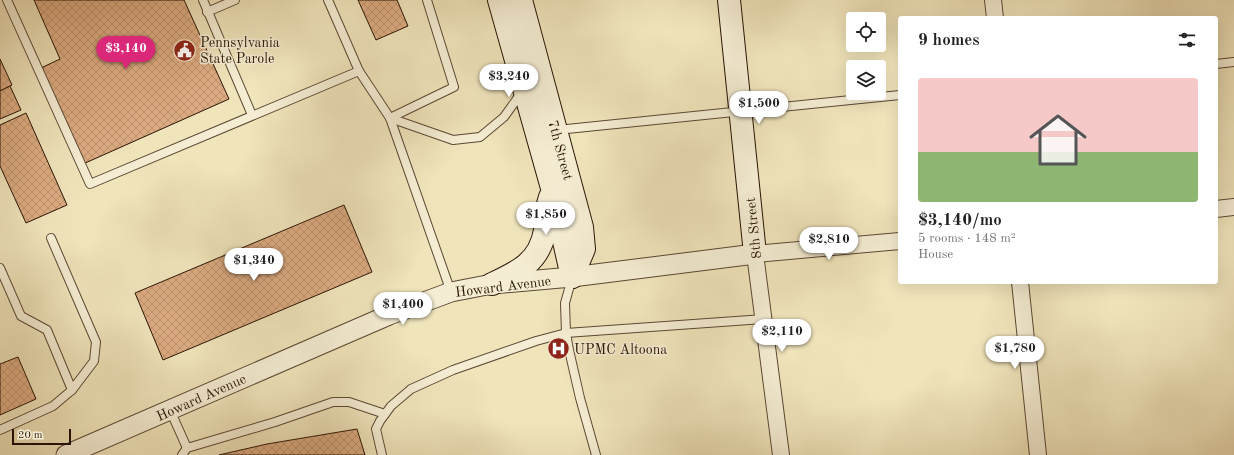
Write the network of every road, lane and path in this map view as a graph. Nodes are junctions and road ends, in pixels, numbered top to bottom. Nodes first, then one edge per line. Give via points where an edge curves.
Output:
1 (7, 0) edge
2 (203, 0) edge
3 (235, 0) edge
4 (328, 0) edge
5 (427, 0) edge
6 (499, 0) edge
7 (521, 0) edge
8 (729, 0) edge
9 (993, 0) edge
10 (208, 12) junction
11 (995, 16) edge
12 (1234, 62) edge
13 (1218, 64) edge
14 (359, 71) junction
15 (524, 89) junction
16 (898, 95) edge
17 (740, 111) junction
18 (252, 115) junction
19 (390, 118) junction
20 (556, 130) junction
21 (552, 188) junction
22 (1234, 207) edge
23 (1218, 209) edge
24 (51, 238) dead end
25 (898, 241) edge
26 (756, 254) junction
27 (0, 268) edge
28 (572, 277) junction
29 (492, 284) junction
30 (1020, 284) edge
31 (451, 292) junction
32 (764, 319) junction
33 (566, 333) junction
34 (72, 390) junction
35 (170, 410) junction
36 (385, 414) junction
37 (0, 430) edge
38 (187, 448) junction
39 (66, 455) edge
40 (182, 455) edge
41 (382, 455) edge
42 (596, 455) edge
43 (781, 455) edge
44 (1038, 455) edge

1 - 18 lane via 90,184
2 - 10 lane
3 - 10 lane
4 - 14 lane
5 - 19 lane via 454,87
6 - 15 main road, 7th Street
7 - 20 main road, 7th Street
8 - 17 main road, 8th Street
9 - 11 street
10 - 18 lane
12 - 13 lane
14 - 18 lane
14 - 19 lane
15 - 19 lane via 504,117 480,137 453,140
15 - 21 main road, 7th Street
16 - 17 lane
17 - 20 lane
17 - 26 main road, 8th Street
19 - 31 lane
20 - 28 main road, 7th Street via 582,227 584,249
21 - 28 main road, 7th Street
21 - 29 main road via 545,229 536,254 531,262 515,273
22 - 23 street
24 - 34 lane via 96,342 94,361
25 - 26 street, Howard Avenue
26 - 28 street, Howard Avenue
26 - 32 street, 8th Street
27 - 34 lane via 21,316 47,330
28 - 29 street, Howard Avenue
28 - 33 lane via 566,303
29 - 31 street, Howard Avenue
30 - 44 street
31 - 35 street, Howard Avenue via 389,315
32 - 33 lane
32 - 43 street, 8th Street
33 - 36 lane via 452,370 411,389
33 - 42 lane
34 - 37 lane via 53,406
35 - 38 lane
35 - 39 street, Howard Avenue
36 - 38 lane via 348,402 333,402
36 - 41 lane via 376,429
38 - 40 lane

